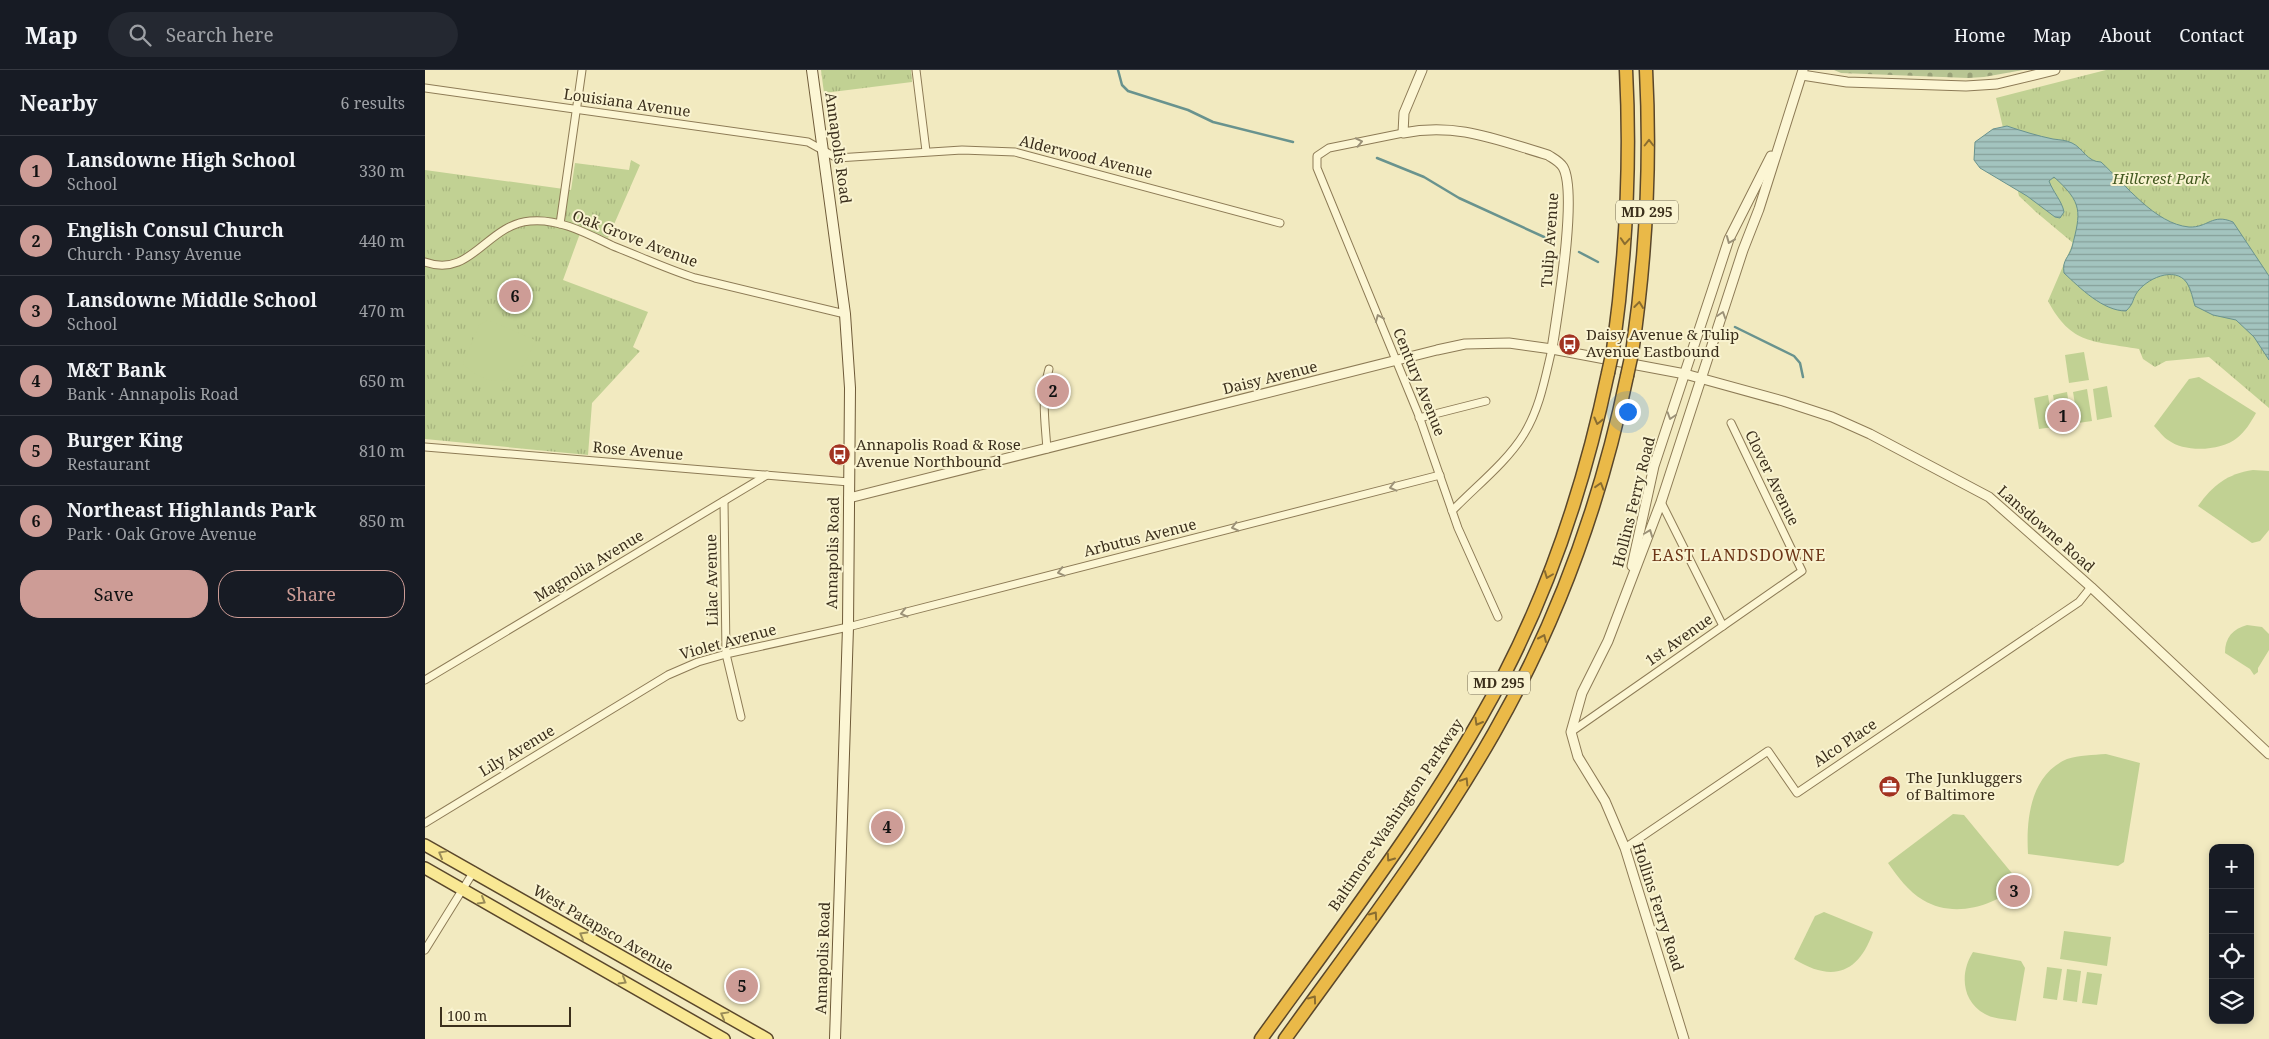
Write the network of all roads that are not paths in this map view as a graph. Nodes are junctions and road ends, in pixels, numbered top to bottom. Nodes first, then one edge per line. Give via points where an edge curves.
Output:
1 (582, 70) edge
2 (812, 70) edge
3 (916, 70) edge
4 (1422, 70) edge
5 (1626, 70) edge
6 (1646, 70) edge
7 (2055, 70) edge
8 (1803, 73) edge
9 (425, 88) edge
10 (577, 110) junction
11 (1403, 132) junction
12 (1781, 138) junction
13 (823, 150) junction
14 (926, 152) junction
15 (1317, 156) joint
16 (1280, 223) dead end
17 (560, 224) junction
18 (425, 262) edge
19 (845, 314) junction
20 (1552, 349) junction
21 (1396, 360) junction
22 (1049, 369) dead end
23 (1685, 374) junction
24 (1702, 378) junction
25 (1486, 401) dead end
26 (1419, 418) junction
27 (1731, 423) dead end
28 (425, 447) edge
29 (1047, 449) junction
30 (1440, 475) junction
31 (767, 476) junction
32 (849, 482) junction
33 (849, 498) junction
34 (725, 501) junction
35 (1661, 502) junction
36 (1452, 511) junction
37 (1802, 571) joint
38 (2091, 587) junction
39 (1626, 595) junction
40 (1498, 617) dead end
41 (1723, 626) junction
42 (847, 627) junction
43 (726, 654) junction
44 (425, 680) edge
45 (623, 702) joint
46 (741, 717) dead end
47 (1571, 732) junction
48 (2269, 754) edge
49 (425, 823) edge
50 (425, 844) edge
51 (1625, 848) junction
52 (425, 868) edge
53 (474, 871) junction
54 (462, 889) junction
55 (425, 950) edge
56 (724, 1039) edge
57 (767, 1039) edge
58 (835, 1039) edge
59 (1261, 1039) edge
60 (1285, 1039) edge
61 (1685, 1039) edge

1 - 10 street
2 - 13 main road, Annapolis Road
3 - 14 street
4 - 11 street via 1404,113
5 -> 59 highway, Baltimore-Washington Parkway / MD 295, bridge via 1627,202 1613,350 1587,462 1558,551 1524,634 1478,721 1427,803
60 -> 6 highway, MD 295, bridge via 1443,815 1494,733 1561,597 1606,468 1632,353 1647,221
7 - 8 street via 1997,84 1966,86 1847,82
8 - 12 street, Hollins Ferry Road
9 - 10 street, Louisiana Avenue
10 - 13 street, Louisiana Avenue via 808,142
10 - 17 street
15 -> 11 street, Tulip Avenue via 1329,148
11 - 20 street, Tulip Avenue via 1454,129 1548,155 1563,167 1568,193 1567,236
12 -> 23 street, Hollins Ferry Road via 1729,239
24 -> 12 street, Hollins Ferry Road
13 - 14 street, Alderwood Avenue via 837,158
13 - 19 main road, Annapolis Road
14 - 16 street, Alderwood Avenue via 1015,152
21 -> 15 street, Century Avenue via 1317,168
17 - 18 street, Oak Grove Avenue via 544,220 527,221 498,232 459,263 442,266
17 - 19 street, Oak Grove Avenue via 687,275
19 - 32 main road, Annapolis Road via 850,388
20 - 21 street, Daisy Avenue via 1509,343 1465,344
20 - 23 street, Daisy Avenue
20 - 36 street, Tulip Avenue via 1542,391 1525,432 1514,448
21 - 26 street, Century Avenue
21 - 29 street, Daisy Avenue
22 - 29 street via 1043,395
23 - 24 street, Daisy Avenue
23 -> 39 street, Hollins Ferry Road via 1654,466
24 - 35 street, Hollins Ferry Road
24 - 38 street, Lansdowne Road via 1832,417 1904,450 1989,497
25 - 26 street
26 - 30 street, Century Avenue
27 - 37 street, Clover Avenue
28 - 31 street, Rose Avenue
29 - 33 street, Daisy Avenue
30 - 36 street, Century Avenue
30 -> 42 street, Arbutus Avenue
31 - 32 street, Rose Avenue
31 - 34 street, Magnolia Avenue
32 - 33 main road, Annapolis Road
33 - 42 main road, Annapolis Road
34 - 43 street, Lilac Avenue
34 - 44 street, Magnolia Avenue
39 -> 35 street, Hollins Ferry Road
35 - 41 street
36 - 40 street, Century Avenue
37 - 41 street, 1st Avenue
38 - 48 street, Lansdowne Road
38 - 51 street, Alco Place via 2079,602 1797,793 1768,751
39 - 47 street, Hollins Ferry Road via 1582,694
41 - 47 street, 1st Avenue
42 - 43 street, Violet Avenue
42 - 58 main road, Annapolis Road
43 - 45 street, Violet Avenue via 683,667
43 - 46 street, Lilac Avenue
45 - 49 street, Lily Avenue
47 - 51 street, Hollins Ferry Road via 1578,758 1605,801
53 -> 50 main road, West Patapsco Avenue
51 - 61 street, Hollins Ferry Road
52 - 54 main road
53 - 54 street
57 -> 53 main road, West Patapsco Avenue
54 - 55 street
54 -> 56 main road

